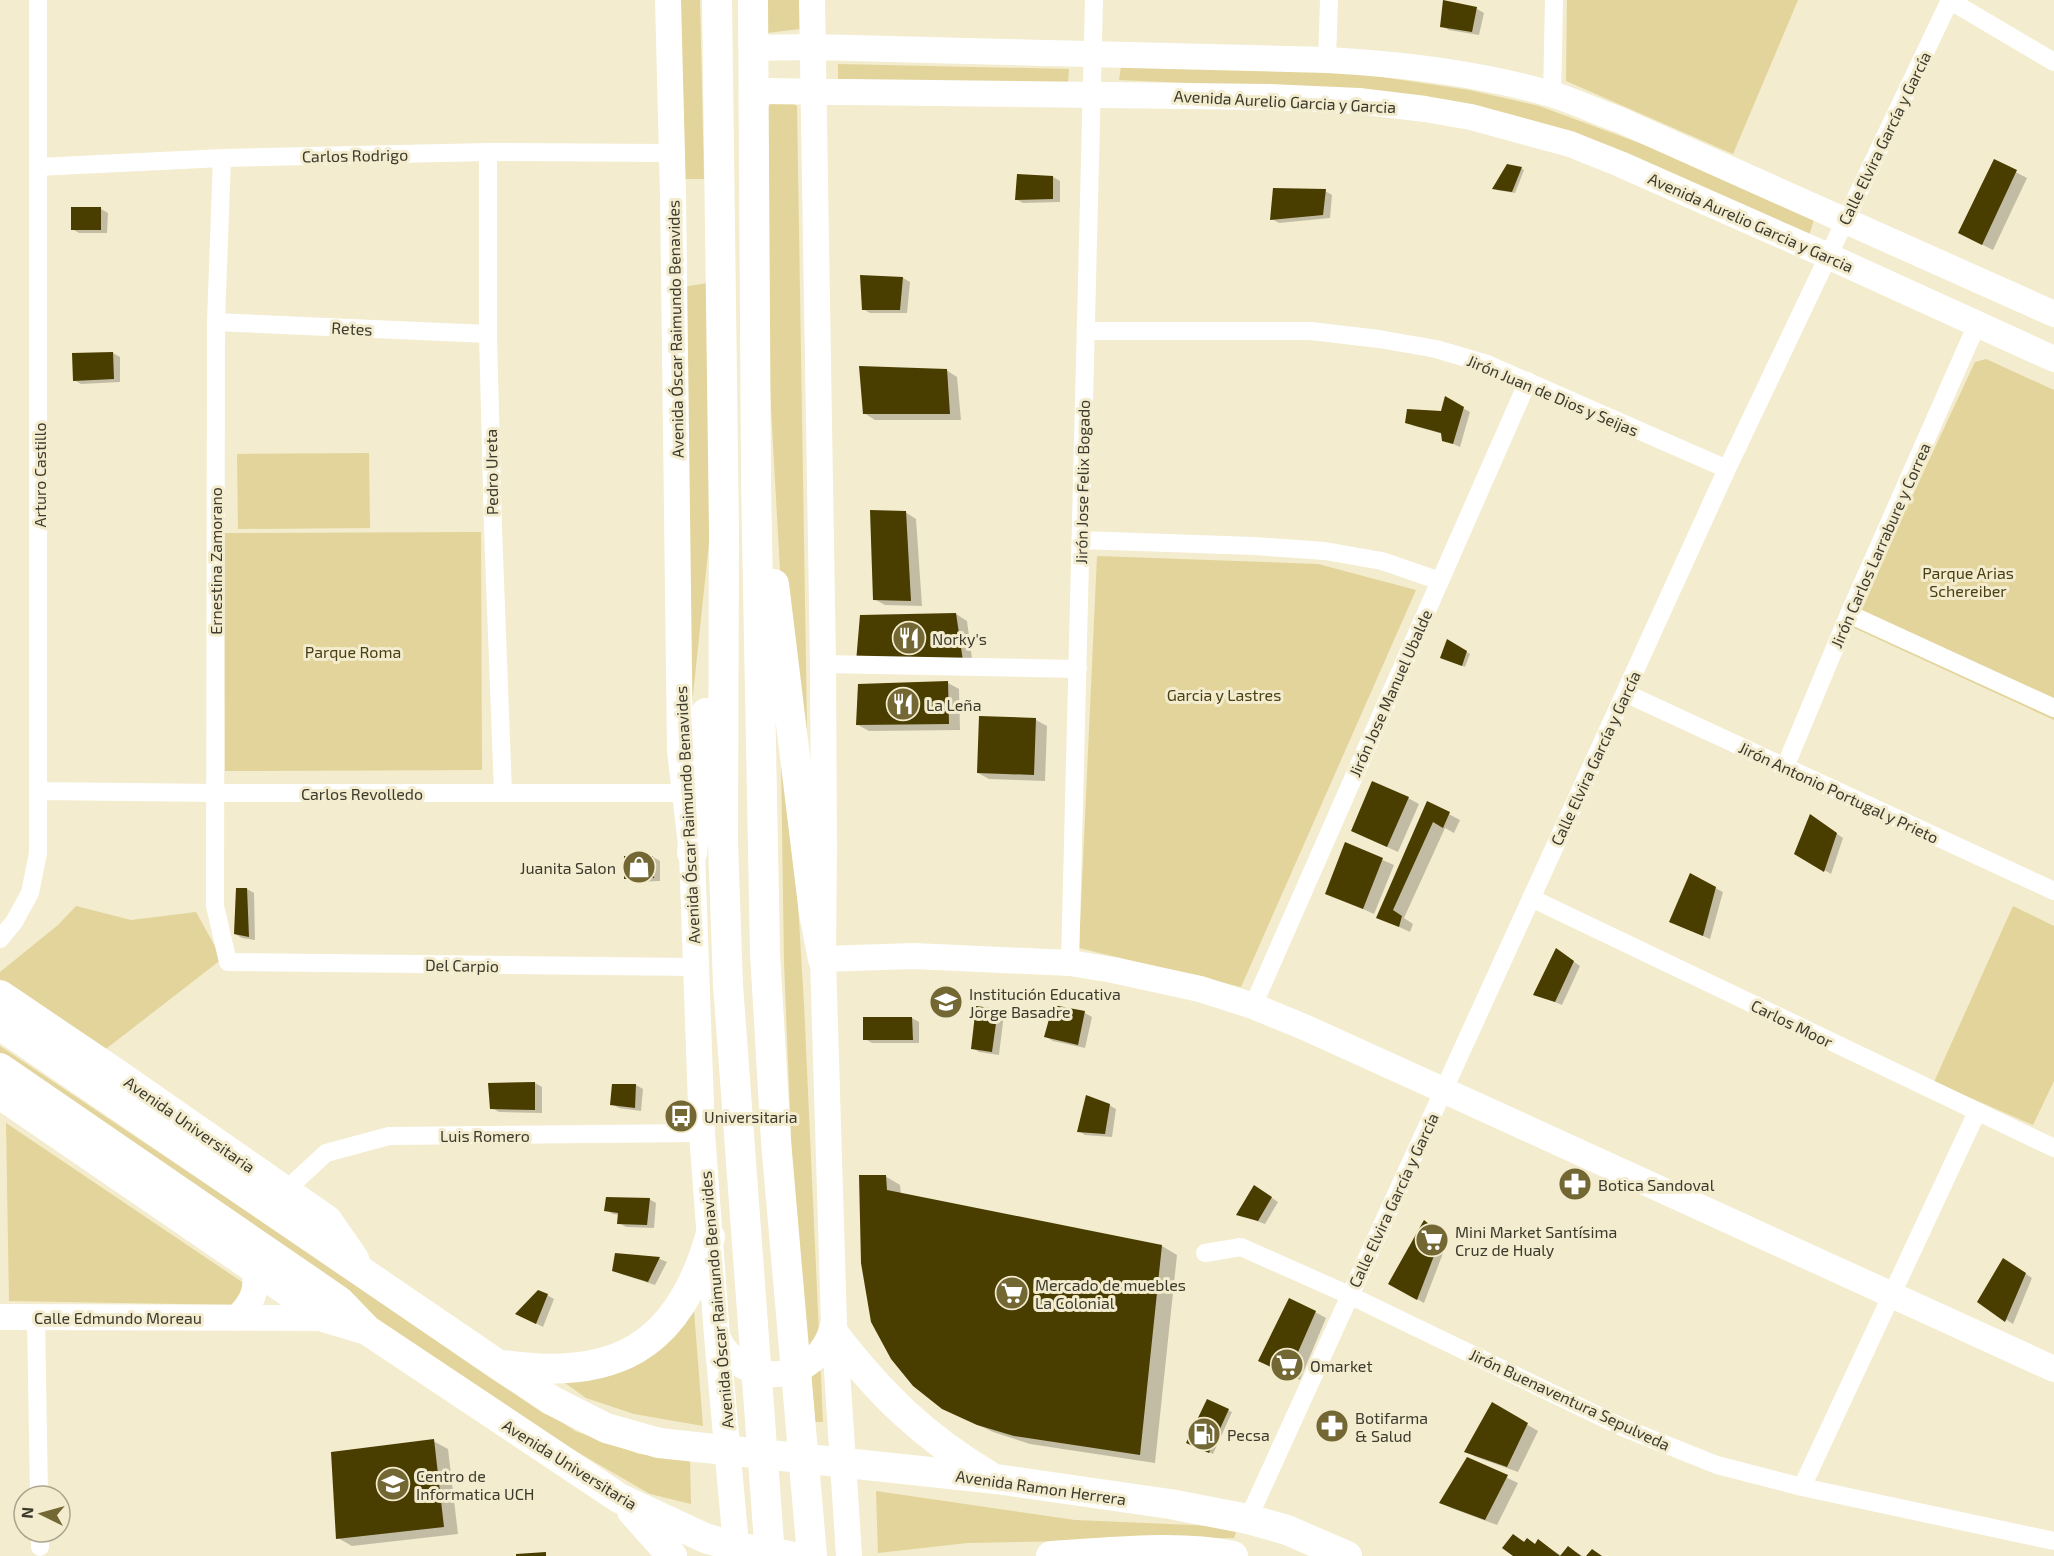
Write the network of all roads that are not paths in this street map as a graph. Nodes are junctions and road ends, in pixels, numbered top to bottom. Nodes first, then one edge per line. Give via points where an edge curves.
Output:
1 (38, 0) edge
2 (668, 0) edge
3 (717, 0) edge
4 (753, 0) edge
5 (812, 0) edge
6 (1095, 0) edge
7 (1329, 0) edge
8 (1554, 0) edge
9 (1949, 0) edge
10 (813, 46) junction
11 (754, 48) junction
12 (1093, 54) junction
13 (1327, 60) junction
14 (2054, 62) edge
15 (754, 91) junction
16 (813, 92) junction
17 (1092, 94) junction
18 (1552, 95) junction
19 (488, 152) junction
20 (672, 153) junction
21 (222, 158) junction
22 (38, 167) junction
23 (1845, 221) junction
24 (1828, 256) junction
25 (2054, 314) edge
26 (216, 322) junction
27 (1977, 324) junction
28 (1086, 331) junction
29 (488, 334) junction
30 (2054, 359) edge
31 (1528, 381) junction
32 (1727, 470) junction
33 (756, 484) junction
34 (724, 531) junction
35 (1081, 540) junction
36 (1440, 581) junction
37 (1849, 614) junction
38 (823, 664) junction
39 (1078, 669) junction
40 (1625, 693) junction
41 (2054, 708) edge
42 (1785, 767) junction
43 (40, 790) junction
44 (216, 793) junction
45 (503, 793) junction
46 (685, 793) junction
47 (692, 853) junction
48 (2054, 891) edge
49 (1531, 898) junction
50 (0, 939) edge
51 (823, 959) junction
52 (228, 962) joint
53 (1070, 963) junction
54 (695, 967) junction
55 (0, 995) edge
56 (1253, 1006) junction
57 (0, 1025) edge
58 (0, 1068) edge
59 (1443, 1090) junction
60 (0, 1094) edge
61 (1977, 1112) junction
62 (702, 1133) junction
63 (2054, 1148) edge
64 (285, 1191) junction
65 (710, 1237) junction
66 (1205, 1253) dead end
67 (254, 1267) junction
68 (362, 1272) junction
69 (1349, 1295) junction
70 (1891, 1295) junction
71 (0, 1317) edge
72 (36, 1317) junction
73 (236, 1318) junction
74 (327, 1318) junction
75 (834, 1329) junction
76 (367, 1330) junction
77 (717, 1336) junction
78 (497, 1364) junction
79 (2054, 1369) edge
80 (728, 1451) junction
81 (843, 1463) junction
82 (996, 1479) junction
83 (39, 1484) edge
84 (1802, 1487) junction
85 (619, 1498) junction
86 (1248, 1519) junction
87 (2054, 1541) edge
88 (737, 1552) edge
89 (672, 1556) edge
90 (770, 1556) edge
91 (793, 1556) edge
92 (812, 1556) edge
93 (849, 1556) edge
94 (1051, 1556) edge
95 (1233, 1556) edge
96 (1347, 1556) edge

1 - 22 street, Arturo Castillo
2 - 20 main road, Avenida Óscar Raimundo Benavides
3 - 34 main road, Avenida Óscar Raimundo Benavides
4 - 11 main road
5 - 10 main road
6 - 12 street, Jirón Jose Felix Bogado
7 - 13 street
8 - 18 street
9 - 14 street
9 - 23 street, Calle Elvira García y García
10 - 11 main road
10 - 12 main road
10 - 16 main road
11 - 15 main road
12 - 13 main road
12 - 17 street, Jirón Jose Felix Bogado
13 - 18 main road via 1439,71
15 - 16 main road, Avenida Aurelio Garcia y Garcia
15 - 33 main road
16 - 17 main road, Avenida Aurelio Garcia y Garcia
16 - 38 main road
17 - 24 main road, Avenida Aurelio Garcia y Garcia via 1359,101 1471,117 1590,152
17 - 28 street, Jirón Jose Felix Bogado
18 - 23 main road via 1620,120
19 - 20 street, Carlos Rodrigo
19 - 21 street, Carlos Rodrigo
19 - 29 street, Pedro Ureta
20 - 46 main road, Avenida Óscar Raimundo Benavides via 680,751
21 - 22 street, Carlos Rodrigo
21 - 26 street, Ernestina Zamorano
22 - 43 street, Arturo Castillo
23 - 24 street, Calle Elvira García y García
23 - 25 main road
24 - 27 main road, Avenida Aurelio Garcia y Garcia
24 - 32 street, Calle Elvira García y García
26 - 29 street, Retes
26 - 44 street, Ernestina Zamorano
27 - 30 main road, Avenida Aurelio Garcia y Garcia
27 - 37 street, Jirón Carlos Larrabure y Correa
28 - 31 street, Jirón Juan de Dios y Seijas via 1322,332 1436,350 1488,364
28 - 35 street, Jirón Jose Felix Bogado
29 - 45 street, Pedro Ureta
31 - 32 street, Jirón Juan de Dios y Seijas
31 - 36 street, Jirón Jose Manuel Ubalde
32 - 40 street, Calle Elvira García y García
33 - 51 main road via 776,596 814,913
33 - 92 main road via 765,953 776,1141
34 - 47 main road
34 - 90 main road, Avenida Óscar Raimundo Benavides via 723,843 728,985
35 - 36 street via 1325,551 1382,561
35 - 39 street, Jirón Jose Felix Bogado
36 - 56 street, Jirón Jose Manuel Ubalde
37 - 41 street
37 - 42 street, Jirón Carlos Larrabure y Correa
38 - 39 street
38 - 51 main road
39 - 53 street, Jirón Jose Felix Bogado
40 - 42 street, Jirón Antonio Portugal y Prieto
40 - 49 street, Calle Elvira García y García
42 - 48 street, Jirón Antonio Portugal y Prieto
43 - 44 street, Carlos Revolledo
43 - 50 street, Arturo Castillo via 39,853 30,893
44 - 45 street, Carlos Revolledo
44 - 52 street, Ernestina Zamorano via 215,906
45 - 46 street, Carlos Revolledo
46 - 47 main road, Avenida Óscar Raimundo Benavides
47 - 54 main road, Avenida Óscar Raimundo Benavides
49 - 59 street, Calle Elvira García y García
49 - 61 street, Carlos Moor
51 - 53 main road via 914,956
51 - 75 main road
52 - 54 street, Del Carpio
53 - 56 main road via 1200,989
54 - 62 main road, Avenida Óscar Raimundo Benavides
55 - 64 main road, Avenida Universitaria
56 - 59 main road
57 - 68 main road, Avenida Universitaria
58 - 76 main road, Avenida Universitaria via 339,1300
59 - 69 street, Calle Elvira García y García
59 - 70 main road
60 - 67 main road, Avenida Universitaria
61 - 63 street, Carlos Moor
61 - 70 street
62 - 64 street, Luis Romero via 389,1136 326,1153
62 - 65 main road, Avenida Óscar Raimundo Benavides
64 - 68 main road, Avenida Universitaria via 327,1220
65 - 77 main road, Avenida Óscar Raimundo Benavides
65 - 78 main road via 683,1301 658,1333 636,1351 603,1364 577,1368 538,1370
66 - 69 street, Jirón Buenaventura Sepulveda via 1241,1247
67 - 73 main road via 256,1287 252,1299
67 - 74 main road, Avenida Universitaria
68 - 78 main road, Avenida Universitaria
69 - 84 street, Jirón Buenaventura Sepulveda via 1624,1428 1717,1464
69 - 86 street, Calle Elvira García y García
70 - 79 main road
70 - 84 street
71 - 72 main road, Calle Edmundo Moreau
72 - 73 main road, Calle Edmundo Moreau
72 - 83 street
73 - 74 main road, Calle Edmundo Moreau
74 - 76 main road, Avenida Universitaria
75 - 77 main road via 812,1361 781,1374 764,1374 739,1364
75 - 81 main road
75 - 82 main road via 870,1380 902,1412 951,1452
76 - 85 main road, Avenida Universitaria
77 - 80 main road, Avenida Óscar Raimundo Benavides
78 - 80 main road, Avenida Universitaria via 551,1400 606,1428 659,1443
80 - 81 main road, Avenida Ramon Herrera
80 - 88 main road, Avenida Óscar Raimundo Benavides
81 - 82 main road, Avenida Ramon Herrera
81 - 93 main road
82 - 86 main road, Avenida Ramon Herrera
84 - 87 street, Jirón Buenaventura Sepulveda
85 - 88 main road, Avenida Universitaria
85 - 89 main road
86 - 96 main road, Avenida Ramon Herrera via 1287,1530
88 - 91 main road, Avenida Universitaria
94 - 95 main road via 1150,1551

